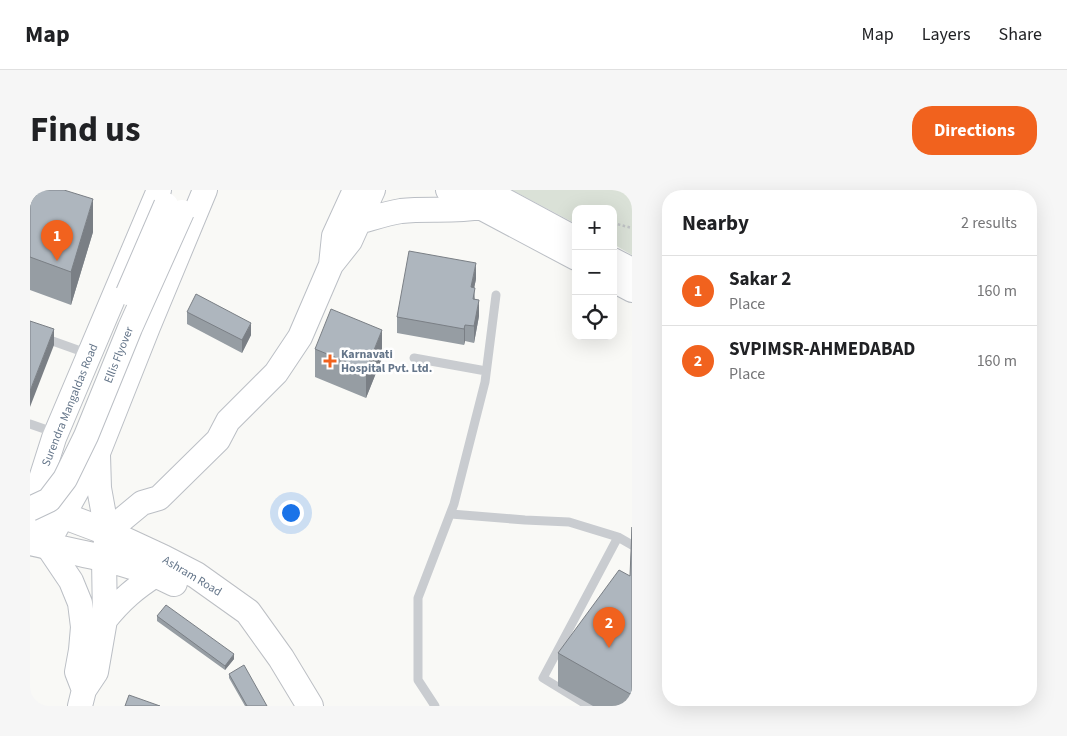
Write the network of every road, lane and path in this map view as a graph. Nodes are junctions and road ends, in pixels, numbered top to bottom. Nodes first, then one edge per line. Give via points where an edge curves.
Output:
1 (159, 190) edge
2 (170, 190) edge
3 (196, 190) edge
4 (205, 190) edge
5 (355, 190) edge
6 (373, 190) edge
7 (448, 190) edge
8 (483, 199) edge
9 (359, 222) junction
10 (617, 224) edge
11 (632, 228) edge
12 (572, 246) edge
13 (617, 262) edge
14 (331, 265) junction
15 (632, 270) edge
16 (617, 282) edge
17 (632, 290) edge
18 (496, 294) dead end
19 (30, 333) edge
20 (90, 354) junction
21 (414, 358) dead end
22 (486, 371) junction
23 (30, 424) edge
24 (56, 433) junction
25 (98, 453) junction
26 (31, 502) edge
27 (64, 514) junction
28 (451, 514) junction
29 (107, 532) junction
30 (618, 537) junction
31 (38, 544) edge
32 (632, 545) edge
33 (104, 559) junction
34 (157, 574) junction
35 (105, 620) junction
36 (82, 698) edge
37 (291, 706) edge
38 (310, 706) edge
39 (435, 706) edge
40 (589, 706) edge

1 - 20 main road, Surendra Mangaldas Road
2 - 26 main road, Ellis Flyover, bridge via 74,428 54,470
3 - 26 main road, Ellis Flyover, bridge via 182,212 65,479 49,500
4 - 25 main road
5 - 14 main road via 334,236
6 - 9 main road
7 - 8 main road
8 - 9 main road via 462,211 403,211
8 - 12 main road
9 - 14 main road via 350,241
10 - 11 path
13 - 15 main road
14 - 29 main road via 300,337 276,373 228,421 208,431 188,449 149,486 142,503
16 - 17 main road
18 - 22 lane
19 - 20 lane
20 - 24 main road, Surendra Mangaldas Road
21 - 22 lane
22 - 28 lane
23 - 24 lane
24 - 26 main road, Surendra Mangaldas Road
25 - 27 main road
25 - 29 main road via 99,488
26 - 27 main road, Ashram Road
26 - 31 main road via 40,536
27 - 29 main road, Ashram Road
27 - 31 main road
28 - 30 lane via 569,522
28 - 39 lane via 418,598 418,680
29 - 33 main road
29 - 38 main road, Ashram Road via 196,575 248,612
30 - 32 lane
30 - 40 lane via 543,678
31 - 33 main road, Ashram Road
31 - 36 main road via 71,581 80,603 83,627 77,672
33 - 34 main road, Ashram Road
33 - 35 main road
34 - 35 main road via 121,600
34 - 37 main road, Ashram Road via 188,590 237,624 269,668
35 - 36 main road via 96,672

